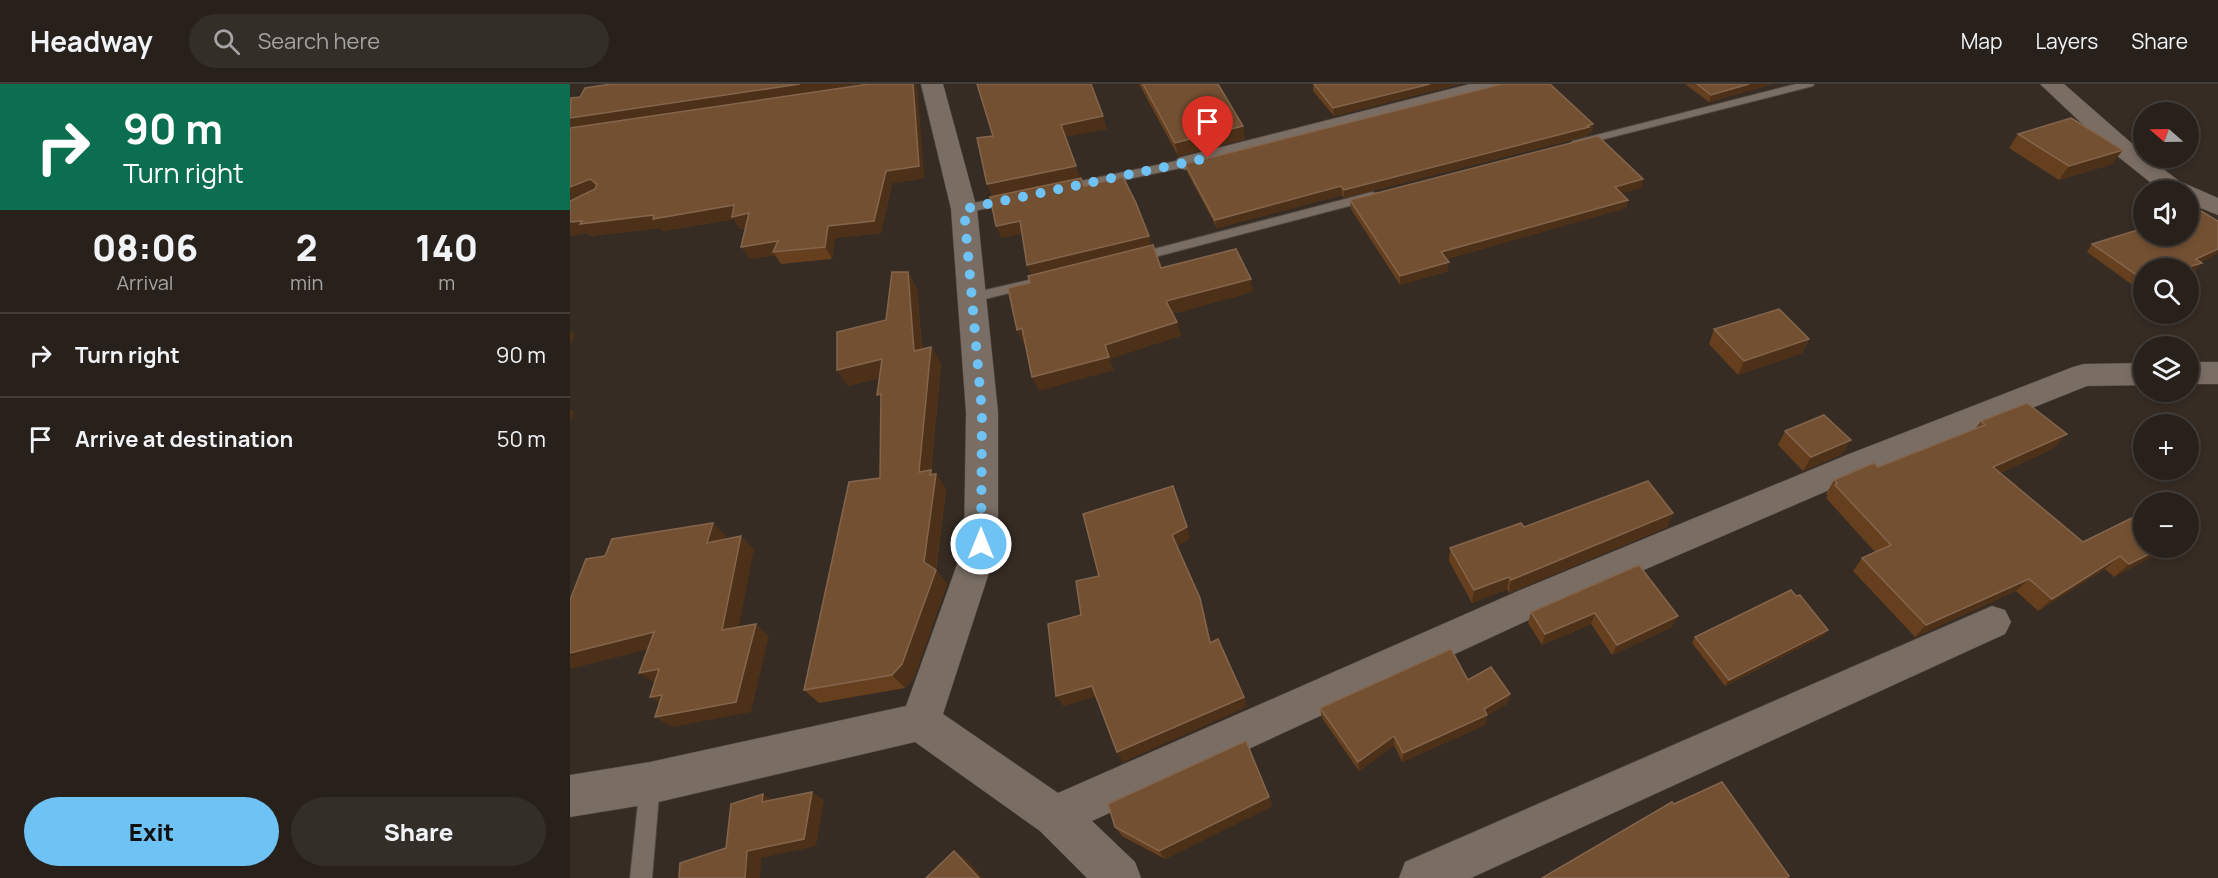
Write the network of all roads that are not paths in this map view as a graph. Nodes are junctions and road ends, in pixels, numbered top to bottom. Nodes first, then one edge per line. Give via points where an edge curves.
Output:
1 (932, 84) edge
2 (1496, 84) edge
3 (1809, 84) edge
4 (2051, 84) edge
5 (1565, 146) edge
6 (1186, 163) joint
7 (2162, 180) edge
8 (1046, 192) edge
9 (1380, 194) edge
10 (1022, 197) edge
11 (2199, 199) edge
12 (2218, 207) edge
13 (964, 209) junction
14 (1126, 261) edge
15 (1038, 282) edge
16 (973, 297) junction
17 (2199, 373) edge
18 (2218, 373) edge
19 (2133, 374) edge
20 (1992, 622) dead end
21 (920, 722) junction
22 (650, 783) junction
23 (570, 795) edge
24 (1055, 816) junction
25 (641, 878) edge
26 (1119, 878) edge
27 (1421, 878) edge

1 - 13 street
2 - 6 street
3 - 5 lane
4 - 7 street
6 - 8 lane
9 - 14 lane
10 - 13 lane
11 - 12 street
13 - 16 street
15 - 16 lane
16 - 21 street via 982,412 981,544
17 - 18 street
19 - 24 street via 2084,375 1860,463 1531,602
20 - 27 street
21 - 22 street
21 - 24 street
22 - 23 street
22 - 25 lane
24 - 26 street

